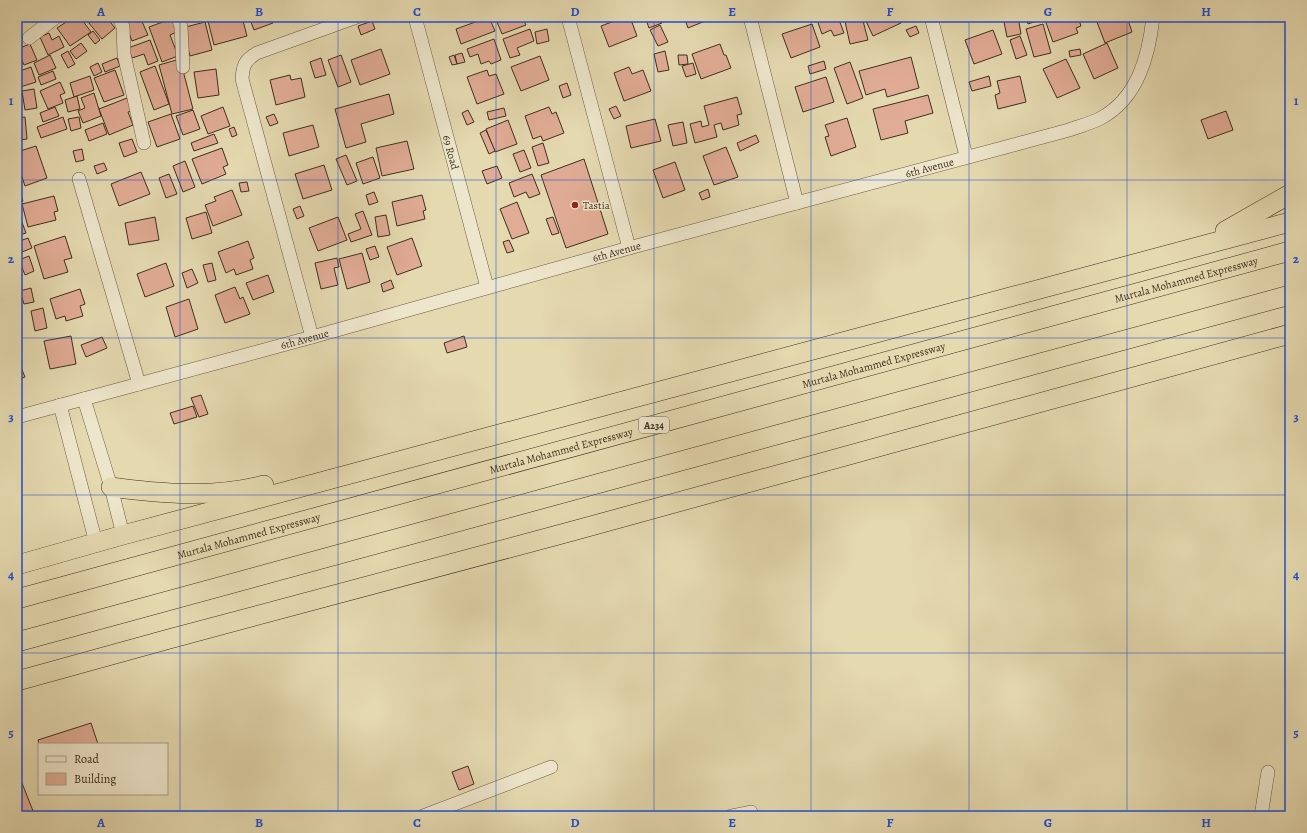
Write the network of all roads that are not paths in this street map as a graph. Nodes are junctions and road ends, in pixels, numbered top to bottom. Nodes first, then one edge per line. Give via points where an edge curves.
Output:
1 (56, 17) edge
2 (119, 17) edge
3 (178, 17) edge
4 (357, 17) edge
5 (415, 17) edge
6 (568, 17) edge
7 (750, 17) edge
8 (931, 17) edge
9 (1153, 17) edge
10 (29, 38) dead end
11 (183, 66) dead end
12 (144, 143) dead end
13 (966, 156) junction
14 (79, 179) dead end
15 (1290, 194) edge
16 (797, 203) junction
17 (1290, 222) edge
18 (1203, 244) junction
19 (629, 248) junction
20 (1290, 251) edge
21 (487, 287) junction
22 (1290, 295) edge
23 (1290, 334) edge
24 (312, 337) junction
25 (1290, 340) edge
26 (1262, 342) junction
27 (139, 384) junction
28 (84, 399) junction
29 (60, 405) junction
30 (17, 417) edge
31 (422, 456) junction
32 (111, 487) junction
33 (123, 535) junction
34 (96, 543) junction
35 (17, 565) edge
36 (17, 599) edge
37 (17, 642) edge
38 (17, 681) edge
39 (551, 767) dead end
40 (1268, 772) dead end
41 (751, 812) dead end
42 (423, 816) edge
43 (731, 816) edge
44 (1261, 816) edge

1 - 10 street
2 - 12 street via 123,27 125,60
3 - 11 street
4 - 24 street via 258,53 244,63 242,71 242,79
5 - 21 street, 69 Road
6 - 19 street
7 - 16 street
8 - 13 street
9 - 13 street, 6th Avenue via 1145,60 1136,82 1115,108 1101,118 1069,130
13 - 16 street, 6th Avenue
14 - 27 street
15 - 18 highway
16 - 19 street, 6th Avenue
17 - 18 highway
18 - 31 highway
19 - 21 street, 6th Avenue
20 - 36 highway, Murtala Mohammed Expressway / A234
21 - 24 street, 6th Avenue
22 - 37 highway
23 - 26 highway
24 - 27 street, 6th Avenue
25 - 26 highway
26 - 38 highway
27 - 28 street, 6th Avenue
28 - 29 street, 6th Avenue
28 - 32 street
29 - 30 street, 6th Avenue
29 - 34 street
31 - 32 highway via 379,458 244,490 218,493 153,492
31 - 33 highway
32 - 33 street
33 - 34 highway
34 - 35 highway
39 - 42 street
40 - 44 street
41 - 43 street

